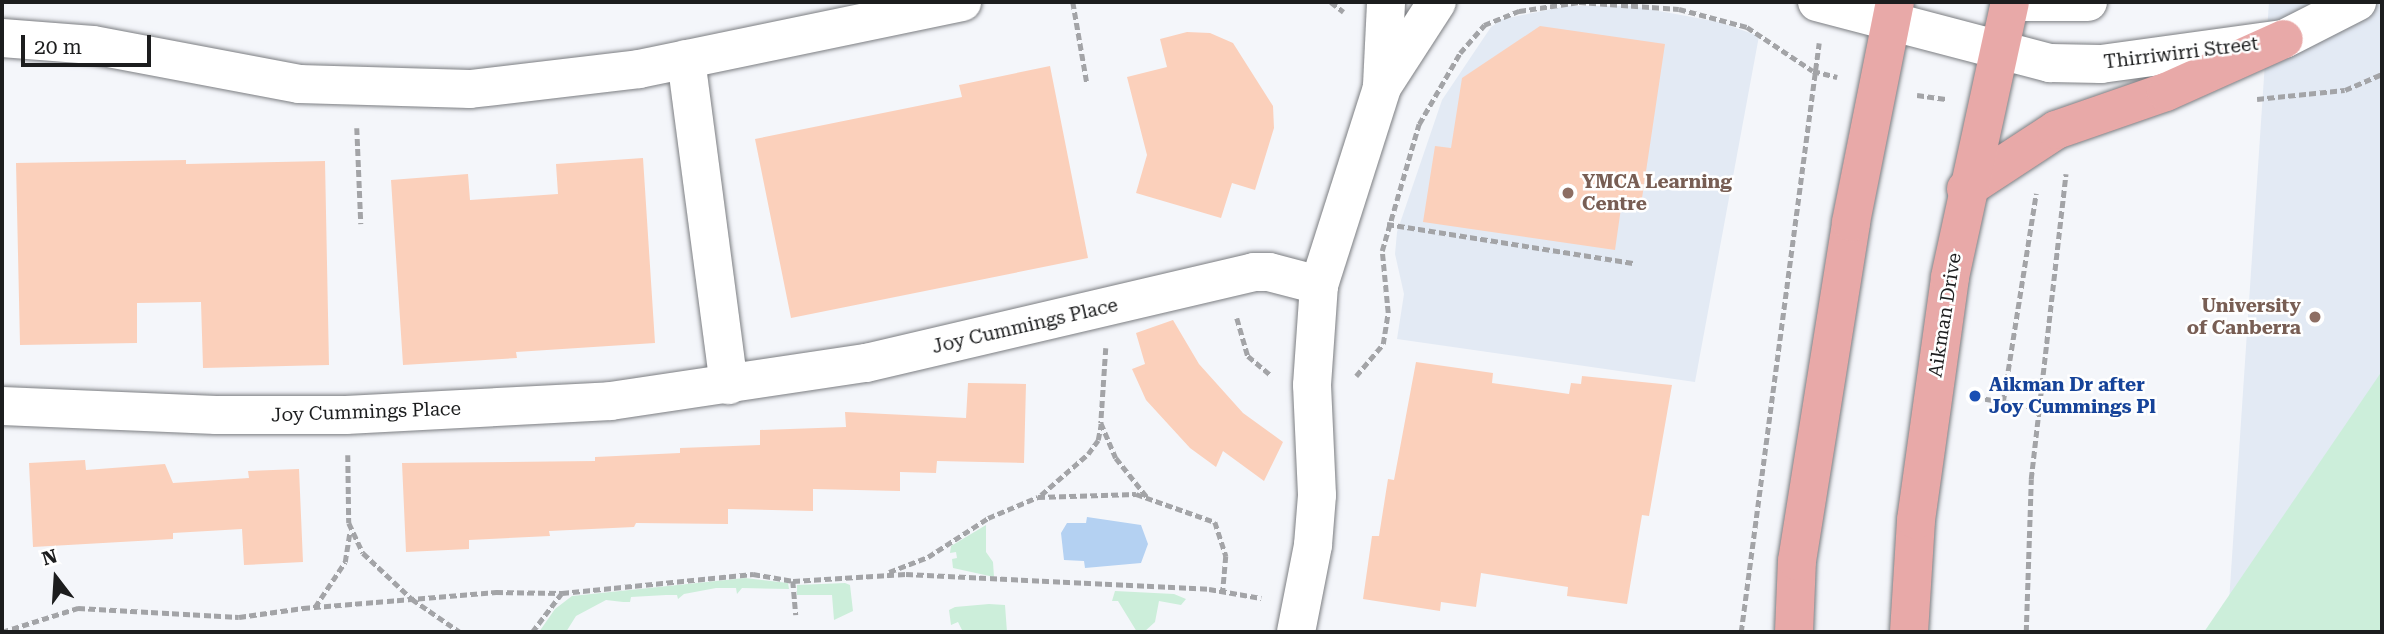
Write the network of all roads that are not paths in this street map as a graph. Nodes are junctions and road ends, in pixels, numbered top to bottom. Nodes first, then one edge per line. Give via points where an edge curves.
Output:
1 (962, 2) edge
2 (1386, 2) edge
3 (1437, 2) edge
4 (1817, 2) edge
5 (2010, 2) edge
6 (2088, 2) edge
7 (2357, 2) edge
8 (1893, 12) edge
9 (2, 38) edge
10 (2284, 39) junction
11 (1997, 51) junction
12 (686, 60) junction
13 (1382, 87) junction
14 (1966, 189) junction
15 (1319, 285) junction
16 (730, 385) junction
17 (2, 405) edge
18 (1299, 620) edge
19 (1794, 632) edge
20 (1909, 632) edge

1 - 12 street
2 - 13 street
3 - 13 street
4 - 8 street
5 - 6 street
5 - 11 main road, Aikman Drive
7 - 10 street, Thirriwirri Street
8 - 11 street
8 - 19 main road via 1840,290 1797,561
9 - 12 street via 93,45 242,75 356,88 546,83
10 - 11 street, Thirriwirri Street via 2101,64 2050,63
10 - 14 main road via 2166,92 2056,130
11 - 14 main road, Aikman Drive
12 - 16 street
13 - 15 street
14 - 20 main road, Aikman Drive via 1916,520
15 - 16 street, Joy Cummings Place via 1284,274 1254,272 866,363
15 - 18 street via 1312,385 1317,495
16 - 17 street, Joy Cummings Place via 611,401 346,415 216,415

